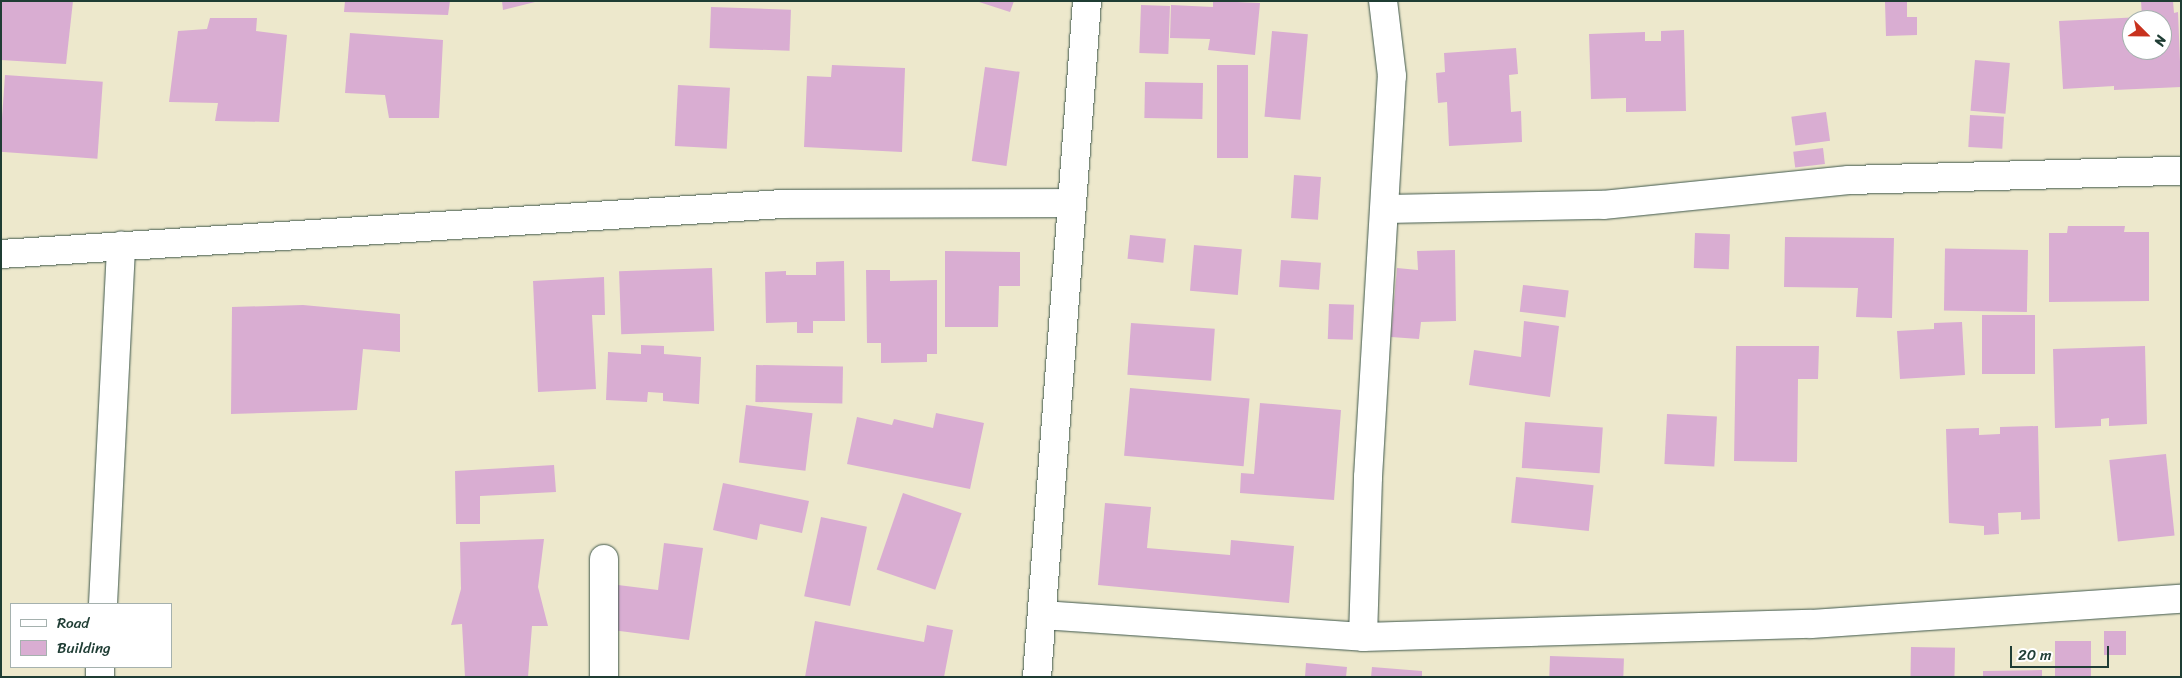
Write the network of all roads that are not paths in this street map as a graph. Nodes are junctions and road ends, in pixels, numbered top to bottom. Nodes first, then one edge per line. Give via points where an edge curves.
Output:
1 (1087, 1) edge
2 (1383, 1) edge
3 (2181, 171) edge
4 (1070, 203) junction
5 (1386, 209) junction
6 (121, 245) junction
7 (1, 254) edge
8 (604, 559) dead end
9 (2181, 599) edge
10 (103, 603) edge
11 (1042, 615) junction
12 (1363, 638) junction
13 (604, 677) edge
14 (1037, 677) edge

1 - 4 street
2 - 5 street via 1392,76
3 - 5 street via 1849,180 1603,206
4 - 6 street via 783,204
4 - 11 street
5 - 12 street via 1368,478
6 - 7 street
6 - 10 street
8 - 13 street
9 - 12 street via 1811,624
11 - 12 street
11 - 14 street

